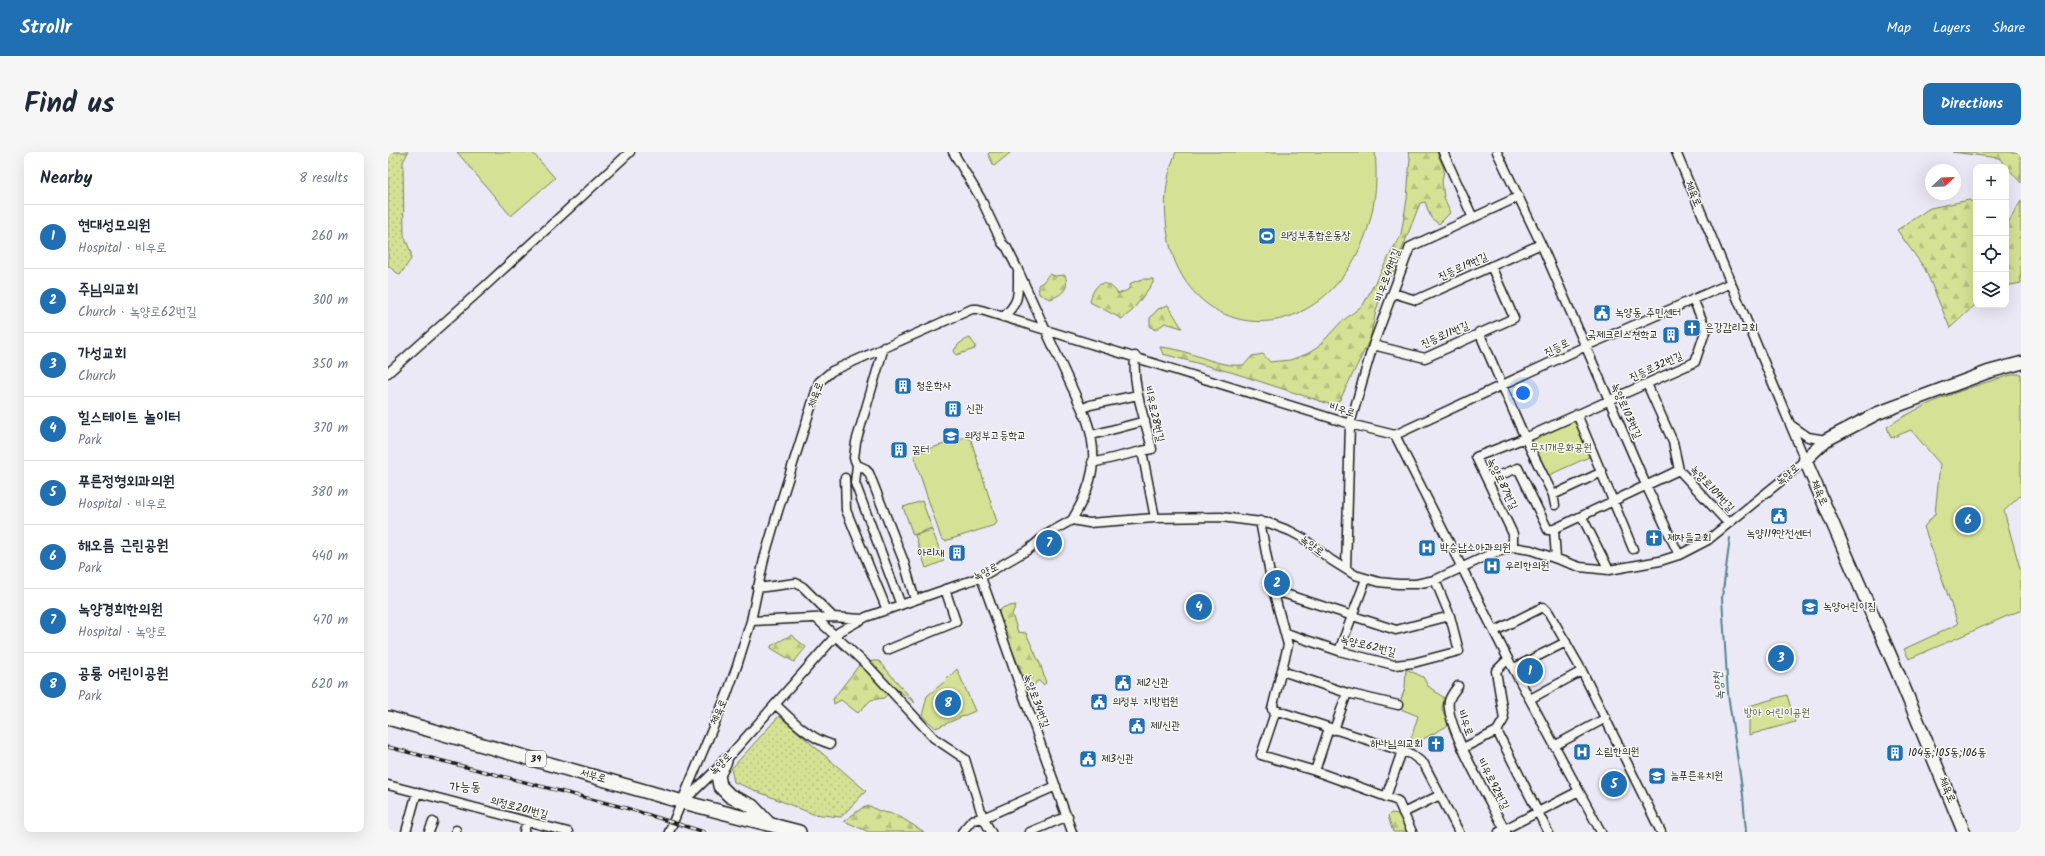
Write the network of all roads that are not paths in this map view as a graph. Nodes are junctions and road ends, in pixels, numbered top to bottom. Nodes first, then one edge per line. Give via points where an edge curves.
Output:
1 (630, 152) edge
2 (953, 152) edge
3 (1443, 152) edge
4 (1498, 152) edge
5 (1676, 152) edge
6 (1518, 197) junction
7 (1473, 218) junction
8 (1541, 244) junction
9 (1491, 266) junction
10 (1017, 268) junction
11 (1731, 283) junction
12 (1393, 293) junction
13 (1693, 299) junction
14 (1003, 317) junction
15 (1044, 329) junction
16 (1479, 332) junction
17 (1373, 345) junction
18 (1586, 346) junction
19 (884, 347) junction
20 (1135, 356) junction
21 (2021, 363) edge
22 (388, 373) edge
23 (1647, 384) junction
24 (1503, 386) junction
25 (1138, 395) junction
26 (1609, 400) junction
27 (1082, 409) junction
28 (1577, 414) junction
29 (1145, 421) junction
30 (1350, 424) junction
31 (1790, 424) junction
32 (1092, 435) junction
33 (1395, 436) junction
34 (1525, 438) junction
35 (1826, 440) junction
36 (1142, 451) junction
37 (1805, 460) junction
38 (1092, 463) junction
39 (857, 465) junction
40 (1679, 470) junction
41 (1602, 472) junction
42 (845, 478) dead end
43 (1488, 480) junction
44 (1646, 485) junction
45 (1553, 495) junction
46 (1614, 501) junction
47 (1555, 506) dead end
48 (1582, 517) junction
49 (1155, 518) junction
50 (1072, 520) junction
51 (1260, 521) junction
52 (1728, 523) junction
53 (1554, 529) junction
54 (1513, 547) junction
55 (1633, 549) dead end
56 (1679, 555) junction
57 (1556, 558) junction
58 (1462, 568) junction
59 (1346, 569) junction
60 (1609, 570) junction
61 (981, 577) junction
62 (1366, 579) junction
63 (1435, 580) junction
64 (757, 588) junction
65 (945, 589) junction
66 (1273, 590) junction
67 (916, 600) junction
68 (901, 605) junction
69 (887, 610) junction
70 (1351, 616) junction
71 (1450, 616) junction
72 (834, 617) junction
73 (817, 619) junction
74 (863, 619) junction
75 (751, 621) junction
76 (1494, 631) junction
77 (1286, 633) junction
78 (836, 636) junction
79 (1566, 642) junction
80 (887, 650) dead end
81 (1339, 651) junction
82 (1508, 659) junction
83 (1514, 668) junction
84 (1582, 670) junction
85 (1282, 671) junction
86 (1458, 686) dead end
87 (1347, 693) junction
88 (1530, 699) junction
89 (775, 704) junction
90 (1398, 705) dead end
91 (1276, 710) junction
92 (388, 718) edge
93 (1606, 718) junction
94 (1332, 729) junction
95 (1497, 732) junction
96 (830, 744) dead end
97 (1554, 746) junction
98 (1463, 748) junction
99 (1402, 751) junction
100 (725, 761) junction
101 (1315, 771) junction
102 (388, 785) edge
103 (1056, 786) junction
104 (1579, 791) junction
105 (417, 792) junction
106 (1440, 795) junction
107 (1386, 797) junction
108 (683, 802) junction
109 (1403, 813) junction
110 (1538, 813) junction
111 (1068, 816) junction
112 (983, 818) junction
113 (527, 821) junction
114 (433, 822) dead end
115 (769, 824) junction
116 (1503, 831) edge
117 (406, 832) edge
118 (429, 832) edge
119 (524, 832) edge
120 (568, 832) edge
121 (670, 832) edge
122 (799, 832) edge
123 (962, 832) edge
124 (991, 832) edge
125 (1030, 832) edge
126 (1072, 832) edge
127 (1412, 832) edge
128 (1459, 832) edge
129 (1548, 832) edge
130 (1601, 832) edge
131 (1661, 832) edge
132 (1964, 832) edge

1 - 22 street
2 - 10 street
3 - 7 street
4 - 6 street
5 - 11 street, 체육로
6 - 7 street, 비우로49번길
6 - 8 street
7 - 12 street, 비우로49번길 via 1410,247
8 - 9 street, 진등로19번길
8 - 18 street
9 - 12 street, 진등로19번길 via 1416,300
9 - 16 street, 진등로11번길 via 1514,318
10 - 14 street via 1018,296 1013,308
10 - 15 street
11 - 13 street, 진등로
11 - 31 street, 체육로
12 - 17 street, 비우로49번길
13 - 18 street, 진등로
13 - 23 street, 진등로32번길 via 1706,329 1695,362
14 - 15 street, 체육로
14 - 19 street, 체육로 via 972,309
15 - 20 street, 비우로
15 - 27 street
16 - 17 street, 진등로11번길 via 1425,358
16 - 24 street, 진등로11번길
17 - 30 street, 비우로49번길
18 - 24 street, 진등로
18 - 26 street, 녹양로103번길
19 - 39 street via 856,442 854,458
19 - 64 street, 체육로 via 832,371 819,382 778,511
20 - 25 street, 비우로28번길 via 1133,370
20 - 30 street, 비우로
21 - 35 street, 녹양로 via 1988,372 1878,413
23 - 26 street, 진등로32번길
23 - 40 street via 1673,442
24 - 33 street, 진등로
24 - 34 street
25 - 27 street
25 - 29 street, 비우로28번길
26 - 28 street, 녹양로87번길
26 - 44 street, 녹양로103번길
27 - 32 street
28 - 34 street, 녹양로87번길
28 - 41 street
29 - 32 street
29 - 36 street, 비우로28번길 via 1152,449
30 - 33 street, 비우로
30 - 59 street
31 - 35 street via 1808,437
31 - 37 street, 체육로
32 - 38 street
33 - 58 street
34 - 43 street, 녹양로87번길 via 1476,456
34 - 45 street
35 - 37 street, 녹양로
36 - 38 street
36 - 49 street, 비우로28번길
37 - 52 street, 녹양로
37 - 132 street, 체육로
38 - 50 street via 1087,493
39 - 67 street via 869,473
39 - 68 street via 855,482
40 - 44 street
40 - 52 street, 녹양로109번길
41 - 45 street
41 - 46 street
42 - 69 street via 846,510
43 - 53 street via 1518,468 1548,530
43 - 54 street, 녹양로87번길 via 1514,534
44 - 46 street
44 - 56 street, 녹양로103번길
45 - 47 street
46 - 48 street
46 - 55 street
48 - 53 street
48 - 60 street
49 - 50 street, 녹양로 via 1089,523
49 - 51 street, 녹양로 via 1222,517
50 - 61 street, 녹양로
51 - 59 street, 녹양로 via 1290,530
51 - 66 street
52 - 56 street, 녹양로 via 1708,540
53 - 57 street
54 - 57 street, 녹양로
54 - 58 street, 녹양로
56 - 60 street, 녹양로
57 - 60 street, 녹양로 via 1580,567
58 - 63 street, 녹양로
58 - 76 street
59 - 62 street, 녹양로
61 - 65 street, 녹양로
61 - 103 street, 녹양로34번길
62 - 63 street, 녹양로 via 1398,584
62 - 70 street
63 - 71 street, 녹양로62번길
64 - 72 street via 796,583
64 - 75 street, 체육로
65 - 67 street, 녹양로
65 - 80 street via 956,622
66 - 70 street, 녹양로62번길
66 - 77 street
67 - 68 street, 녹양로
68 - 69 street, 녹양로
69 - 74 street, 녹양로
70 - 71 street, 녹양로62번길 via 1396,630
70 - 81 street
71 - 81 street, 녹양로62번길 via 1459,651 1413,663 1394,665
72 - 73 street
72 - 74 street
73 - 75 street
73 - 78 street
74 - 78 street, 녹양로
75 - 108 street, 체육로 via 727,694
76 - 79 street via 1544,607
76 - 82 street
77 - 81 street, 녹양로62번길
77 - 85 street via 1288,645
78 - 89 street, 녹양로
78 - 112 street via 870,668 934,738 965,758
79 - 83 street
79 - 84 street
82 - 83 street
82 - 95 street via 1496,671 1504,714
83 - 88 street
84 - 88 street
84 - 93 street
85 - 87 street
85 - 91 street via 1272,709
86 - 98 street, 비우로 via 1448,701 1448,713
87 - 90 street
87 - 94 street
88 - 97 street
89 - 96 street via 820,741
89 - 100 street, 녹양로
91 - 94 street
91 - 101 street via 1260,755
92 - 108 main road, 서부로 / 39
93 - 97 street
93 - 131 street
94 - 99 street
94 - 101 street
95 - 98 street, 비우로
95 - 110 street
97 - 104 street
98 - 116 street, 비우로92번길
99 - 106 street via 1424,764
99 - 107 street
100 - 108 street, 녹양로
100 - 115 main road via 718,775 720,786 730,796 752,806
101 - 107 street
102 - 105 street, 의정로201번길
103 - 111 street, 녹양로34번길
103 - 112 street
104 - 110 street, 비우로92번길
104 - 130 street
105 - 113 street, 의정로201번길
105 - 117 street
106 - 109 street
106 - 128 street
107 - 109 street via 1398,801
108 - 115 main road, 서부로 / 39
108 - 121 street, 체육로
109 - 127 street
110 - 116 street, 비우로92번길
110 - 129 street
111 - 125 street
111 - 126 street, 녹양로34번길
112 - 123 street via 972,820
112 - 124 street
113 - 119 street
113 - 120 street, 의정로201번길
114 - 118 street
115 - 122 main road, 서부로 / 39

